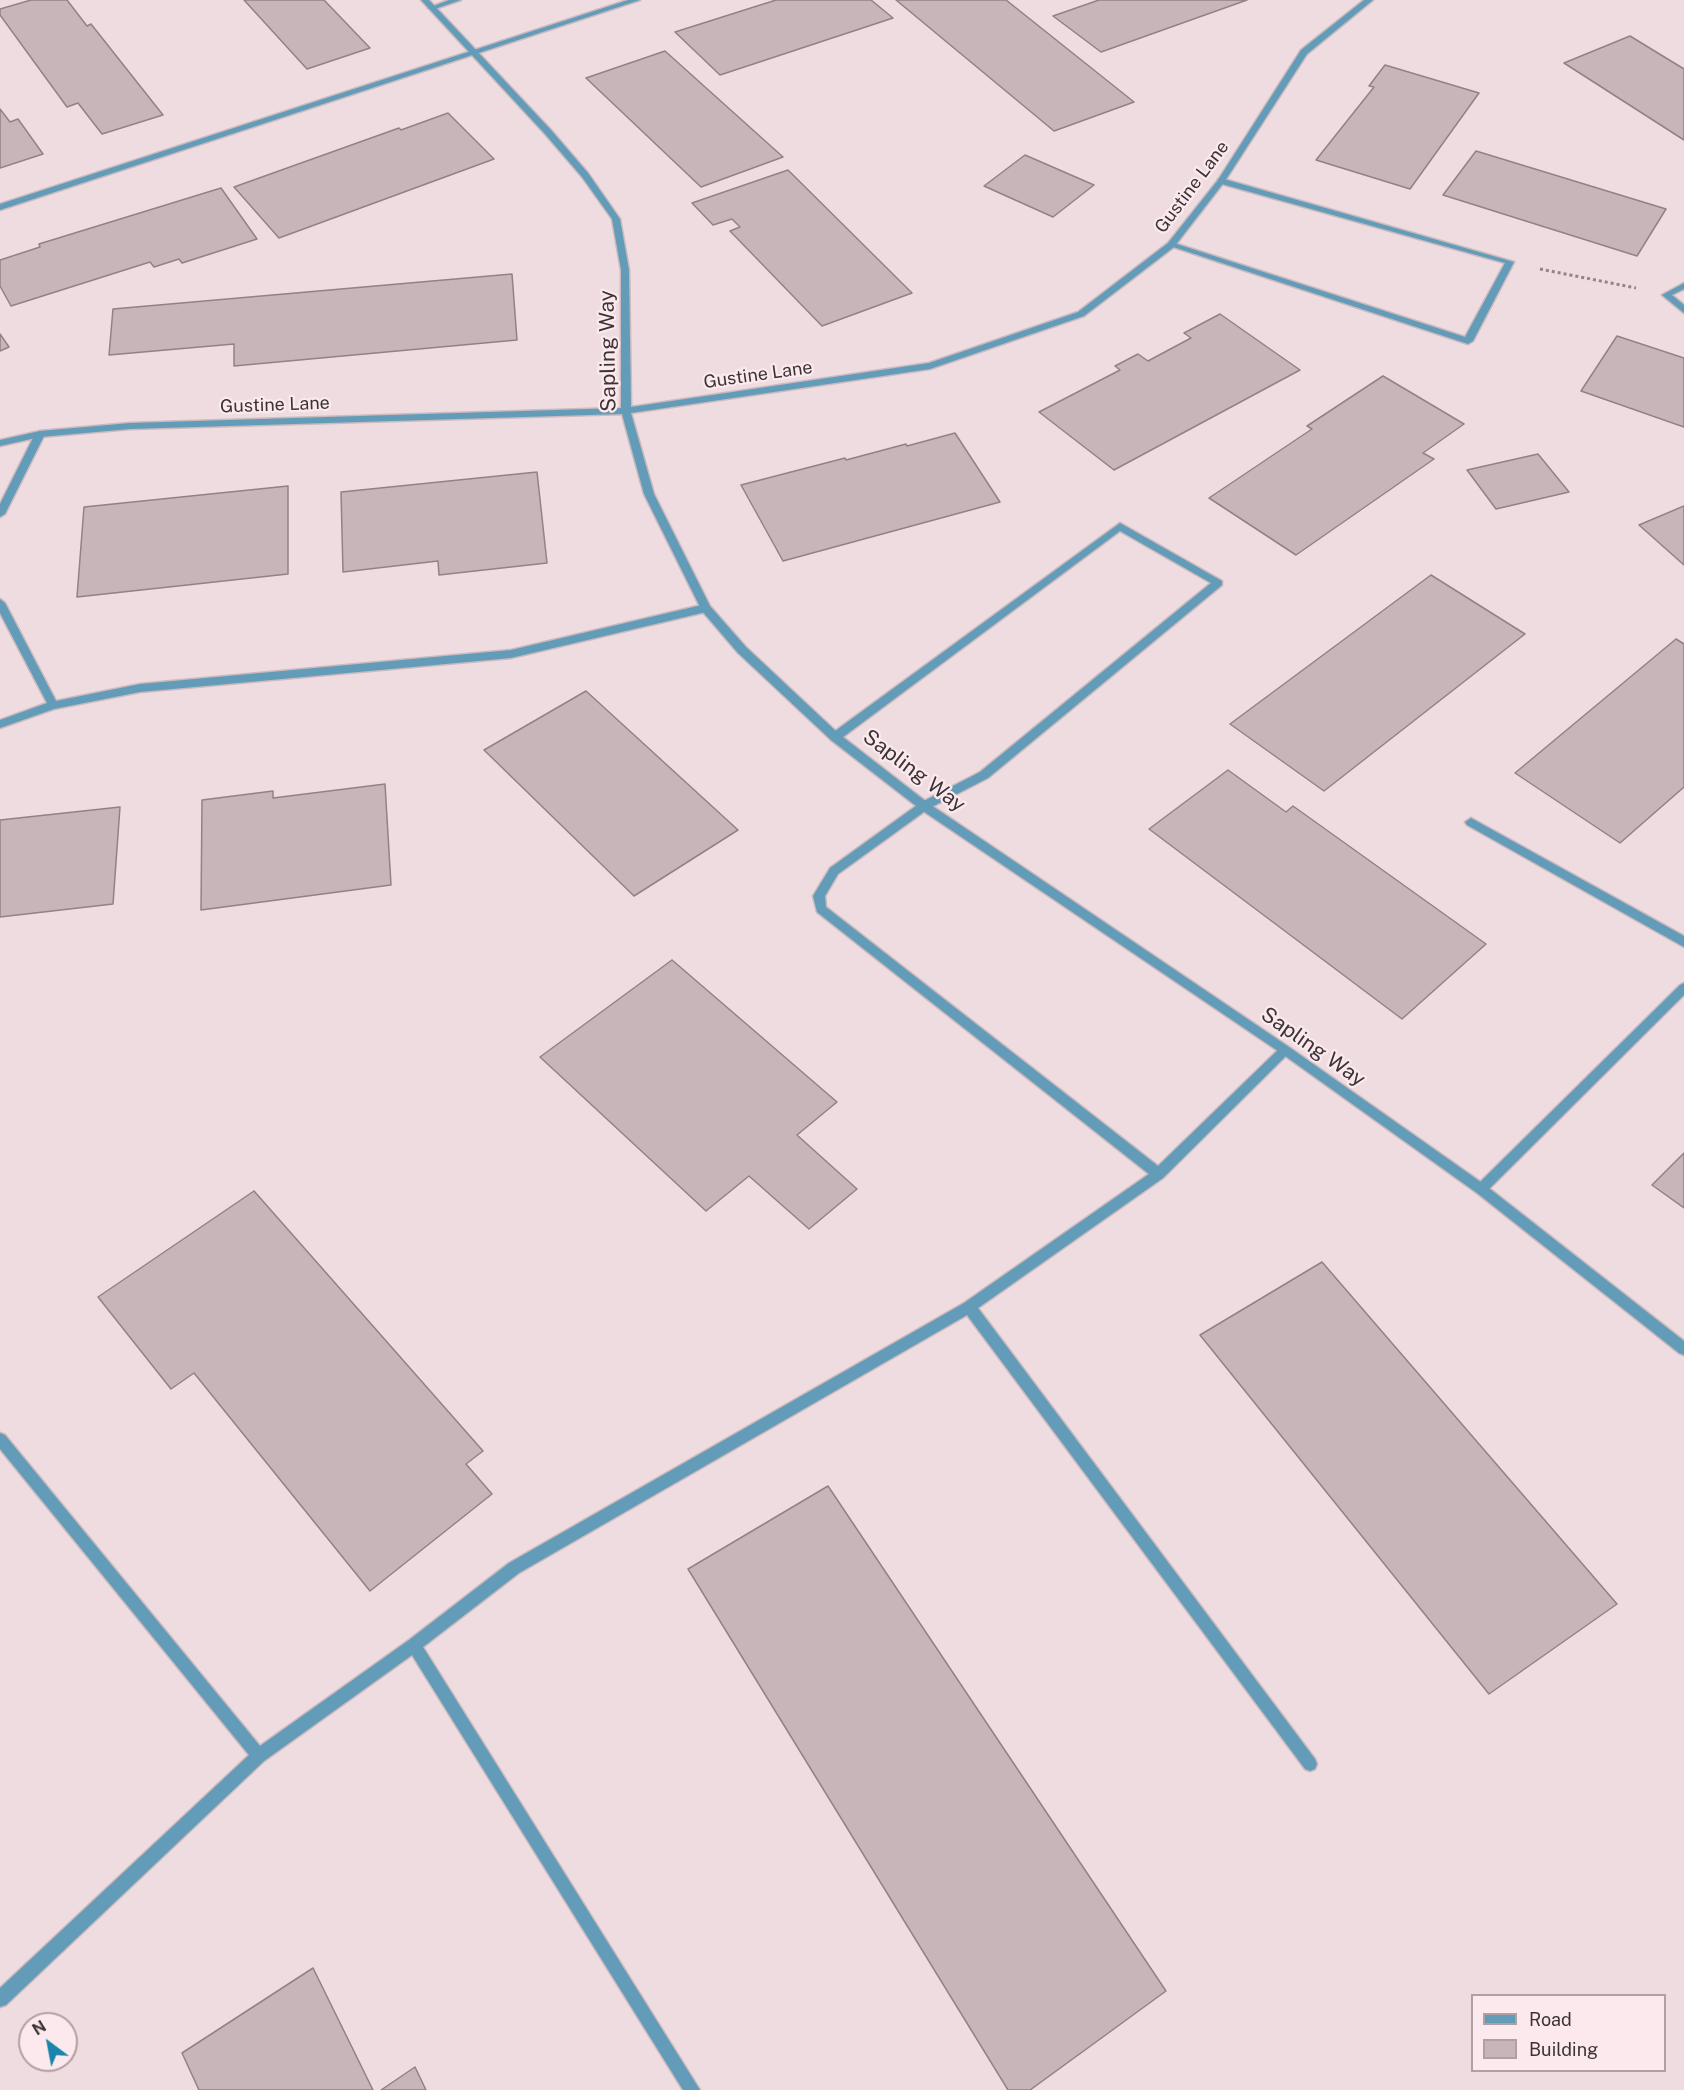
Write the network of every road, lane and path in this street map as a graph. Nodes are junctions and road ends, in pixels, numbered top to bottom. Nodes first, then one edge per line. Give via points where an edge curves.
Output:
1 (457, 0) edge
2 (636, 0) edge
3 (1369, 0) edge
4 (429, 4) edge
5 (475, 54) junction
6 (1221, 181) junction
7 (0, 207) edge
8 (1172, 245) junction
9 (1510, 262) junction
10 (1684, 286) edge
11 (1666, 295) junction
12 (1684, 310) edge
13 (626, 411) junction
14 (40, 434) junction
15 (0, 442) edge
16 (0, 514) edge
17 (0, 603) edge
18 (706, 608) junction
19 (53, 705) junction
20 (0, 724) edge
21 (835, 737) junction
22 (924, 806) junction
23 (1471, 822) dead end
24 (1684, 942) edge
25 (1684, 987) edge
26 (1285, 1050) junction
27 (1159, 1174) junction
28 (1481, 1189) junction
29 (969, 1307) junction
30 (1684, 1349) edge
31 (0, 1439) edge
32 (414, 1645) junction
33 (260, 1756) junction
34 (1310, 1764) dead end
35 (0, 1999) edge
36 (692, 2090) edge

1 - 4 street
2 - 5 street
3 - 6 street, Gustine Lane via 1304,52
4 - 5 street, Sapling Way
5 - 7 street
5 - 13 street, Sapling Way via 585,175 616,219 625,270
6 - 8 street, Gustine Lane
6 - 9 street
8 - 9 street via 1468,342
8 - 13 street, Gustine Lane via 1081,314 930,366
9 - 11 path
10 - 11 street
11 - 12 street
13 - 14 street, Gustine Lane via 130,426
13 - 18 street, Sapling Way via 649,494
14 - 15 street, Gustine Lane
14 - 16 street
17 - 19 street
18 - 19 street via 511,654 140,688
18 - 21 street, Sapling Way via 742,650
19 - 20 street
21 - 22 street, Sapling Way
21 - 22 street via 1120,526 1218,583 984,775
22 - 26 street, Sapling Way
22 - 27 street via 834,871 819,896 821,909
23 - 24 street
25 - 28 street
26 - 27 street
26 - 28 street, Sapling Way
27 - 29 street
28 - 30 street, Sapling Way
29 - 32 street via 514,1568
29 - 34 street
31 - 33 street
32 - 33 street
32 - 36 street
33 - 35 street

